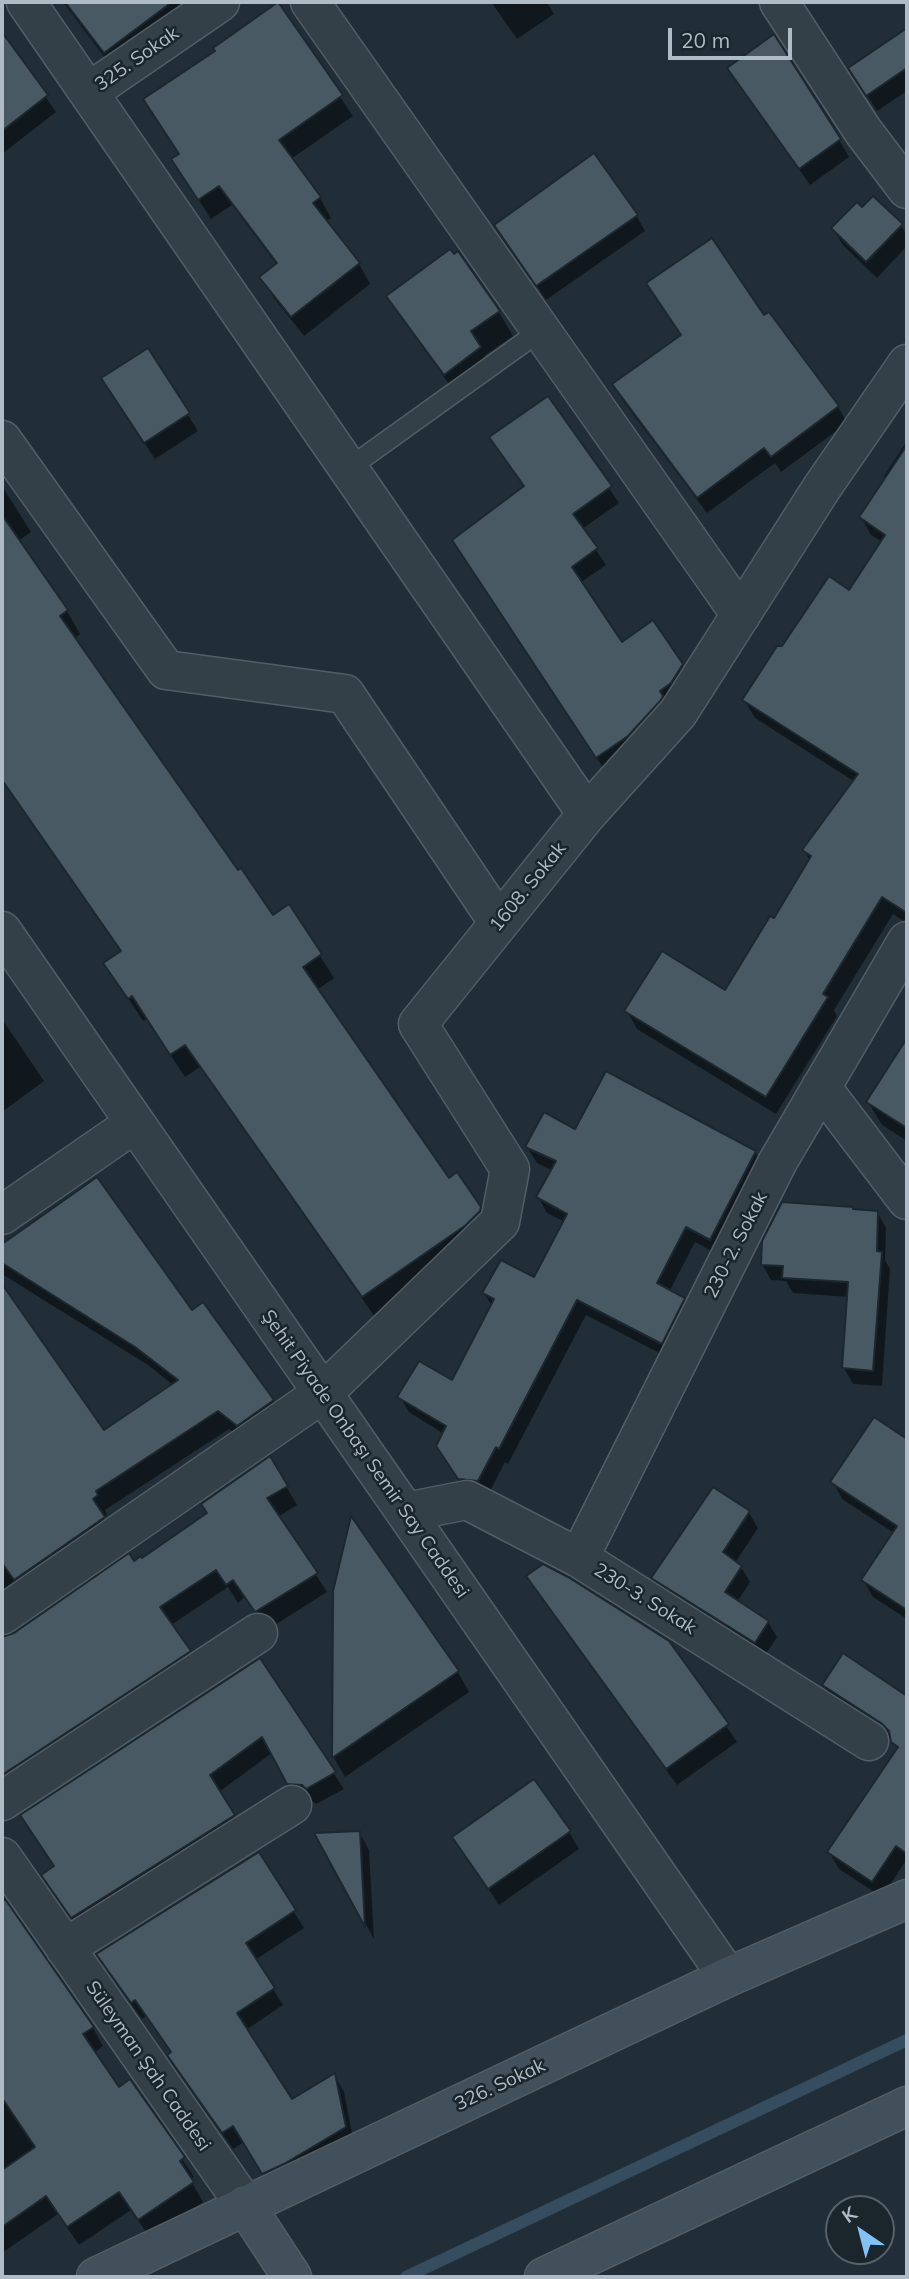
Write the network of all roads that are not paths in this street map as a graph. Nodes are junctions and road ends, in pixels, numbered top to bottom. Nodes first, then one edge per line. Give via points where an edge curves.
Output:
1 (26, 2) edge
2 (220, 2) edge
3 (310, 2) edge
4 (779, 2) edge
5 (89, 92) junction
6 (907, 189) edge
7 (540, 331) junction
8 (907, 364) edge
9 (2, 440) edge
10 (349, 468) junction
11 (741, 615) junction
12 (587, 814) junction
13 (499, 923) junction
14 (2, 932) edge
15 (907, 940) edge
16 (821, 1087) junction
17 (135, 1124) junction
18 (907, 1200) edge
19 (2, 1215) edge
20 (323, 1393) junction
21 (406, 1512) junction
22 (579, 1558) junction
23 (2, 1615) edge
24 (258, 1633) dead end
25 (869, 1741) dead end
26 (2, 1801) edge
27 (292, 1805) dead end
28 (2, 1857) edge
29 (907, 1899) edge
30 (65, 1948) junction
31 (728, 1977) junction
32 (907, 2106) edge
33 (245, 2205) junction
34 (96, 2277) edge
35 (292, 2277) edge
36 (544, 2277) edge

1 - 5 street
2 - 5 street, 325. Sokak
3 - 7 street
4 - 6 street via 863,131
5 - 10 street
7 - 10 lane
7 - 11 street
8 - 11 street, 1608. Sokak
9 - 13 street via 166,670 345,694
10 - 12 street
11 - 12 street, 1608. Sokak via 678,713
12 - 13 street, 1608. Sokak
13 - 20 street, 1608. Sokak via 418,1024 510,1169 500,1222
14 - 17 street, Şehit Piyade Onbaşı Semir Say Caddesi
15 - 16 street, 230-2. Sokak
16 - 18 street
16 - 22 street, 230-2. Sokak via 777,1163
17 - 19 street
17 - 20 street, Şehit Piyade Onbaşı Semir Say Caddesi
20 - 21 street, Şehit Piyade Onbaşı Semir Say Caddesi
20 - 23 street
21 - 22 street, 230-3. Sokak via 467,1500
21 - 31 street, Şehit Piyade Onbaşı Semir Say Caddesi
22 - 25 street, 230-3. Sokak
24 - 26 street
27 - 30 street
28 - 30 street, Süleyman Şah Caddesi
29 - 31 street, 326. Sokak
30 - 33 street, Süleyman Şah Caddesi
31 - 33 street, 326. Sokak
32 - 36 street
33 - 34 street, 326. Sokak
33 - 35 street, Süleyman Şah Caddesi

